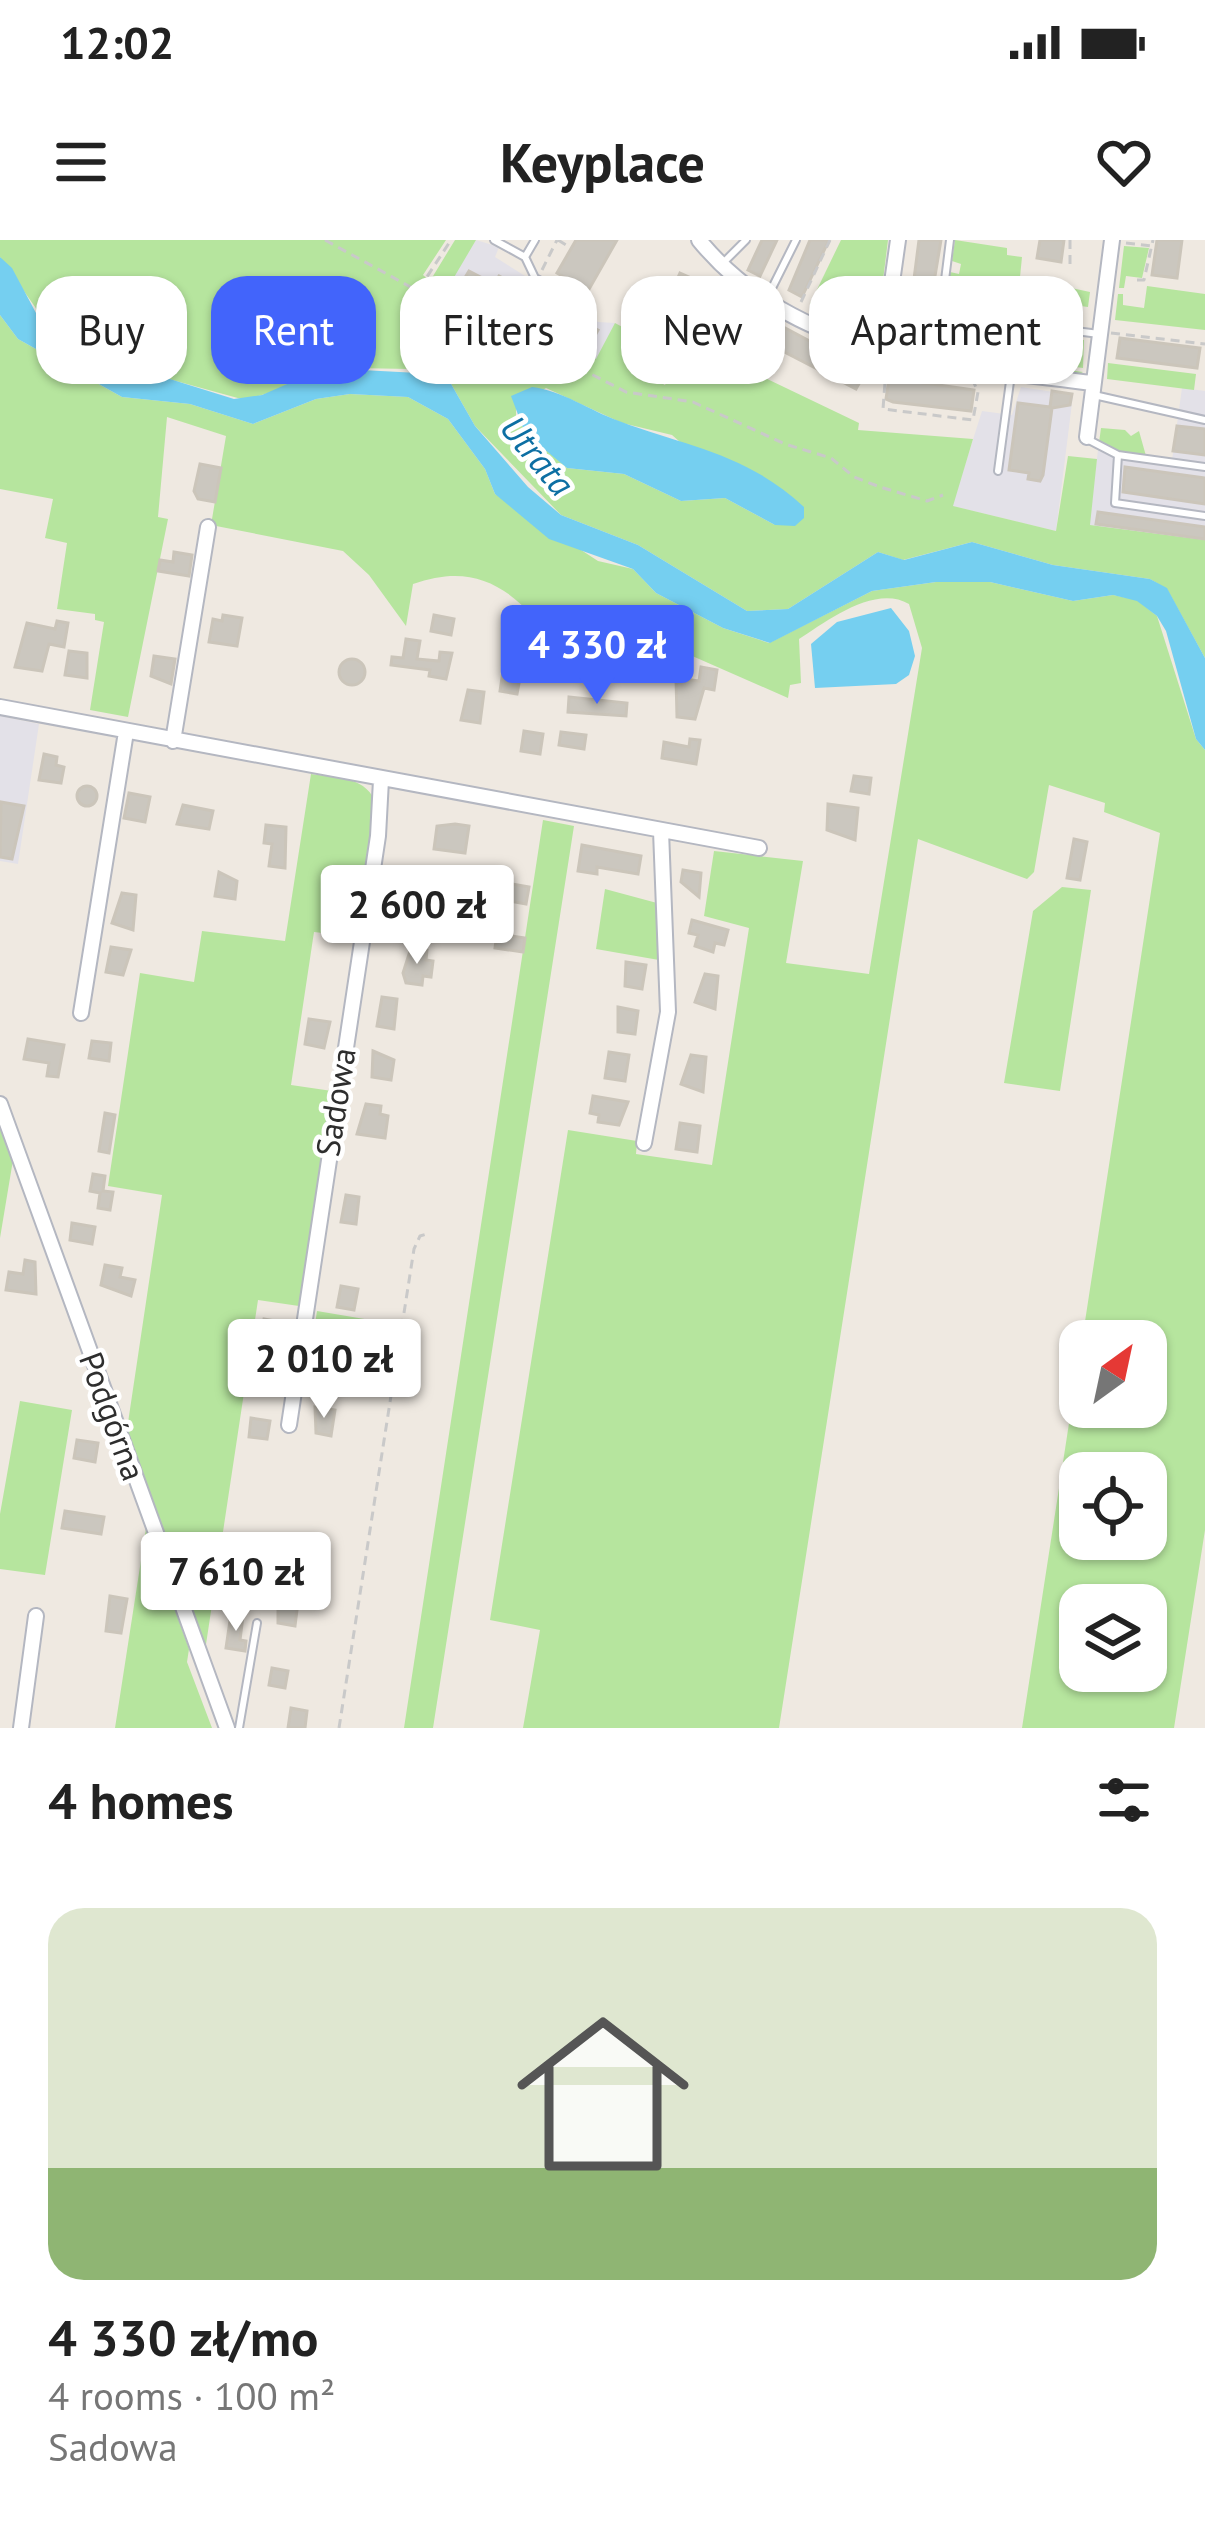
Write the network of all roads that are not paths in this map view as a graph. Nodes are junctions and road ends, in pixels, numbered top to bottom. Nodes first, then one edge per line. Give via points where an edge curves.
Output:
1 (494, 240) edge
2 (535, 240) edge
3 (699, 240) edge
4 (746, 240) edge
5 (796, 240) edge
6 (898, 240) edge
7 (950, 240) edge
8 (1117, 241) edge
9 (525, 257) junction
10 (719, 265) junction
11 (535, 276) edge
12 (734, 276) edge
13 (778, 276) edge
14 (893, 276) edge
15 (946, 276) edge
16 (1083, 332) edge
17 (1104, 333) junction
18 (1009, 384) edge
19 (1068, 384) edge
20 (1092, 389) junction
21 (1205, 420) edge
22 (1088, 436) joint
23 (1118, 455) junction
24 (1205, 467) edge
25 (998, 471) dead end
26 (1205, 516) edge
27 (208, 527) dead end
28 (0, 707) edge
29 (126, 732) junction
30 (173, 741) junction
31 (381, 780) junction
32 (661, 831) junction
33 (759, 848) dead end
34 (81, 1013) dead end
35 (0, 1103) edge
36 (644, 1143) dead end
37 (295, 1378) junction
38 (326, 1384) dead end
39 (289, 1425) dead end
40 (36, 1616) dead end
41 (257, 1623) dead end
42 (21, 1728) edge
43 (227, 1728) edge
44 (239, 1728) edge

1 - 9 lane
2 - 9 lane
3 - 10 street
4 - 10 lane
5 - 13 lane
6 - 14 street
7 - 15 lane
8 - 17 street
9 - 11 lane
10 - 12 street
16 - 17 lane
17 - 20 street
18 - 25 lane
19 - 20 street
20 - 21 lane
20 - 22 street
22 - 23 lane
23 - 24 lane
23 - 26 lane via 1115,502
27 - 30 street
28 - 29 street
29 - 30 street
29 - 34 street
30 - 31 street
31 - 32 street
31 - 37 street, Sadowa
32 - 33 street
32 - 36 street via 668,1012
35 - 43 street, Podgórna
37 - 38 lane
37 - 39 street, Sadowa
40 - 42 street
41 - 44 lane

